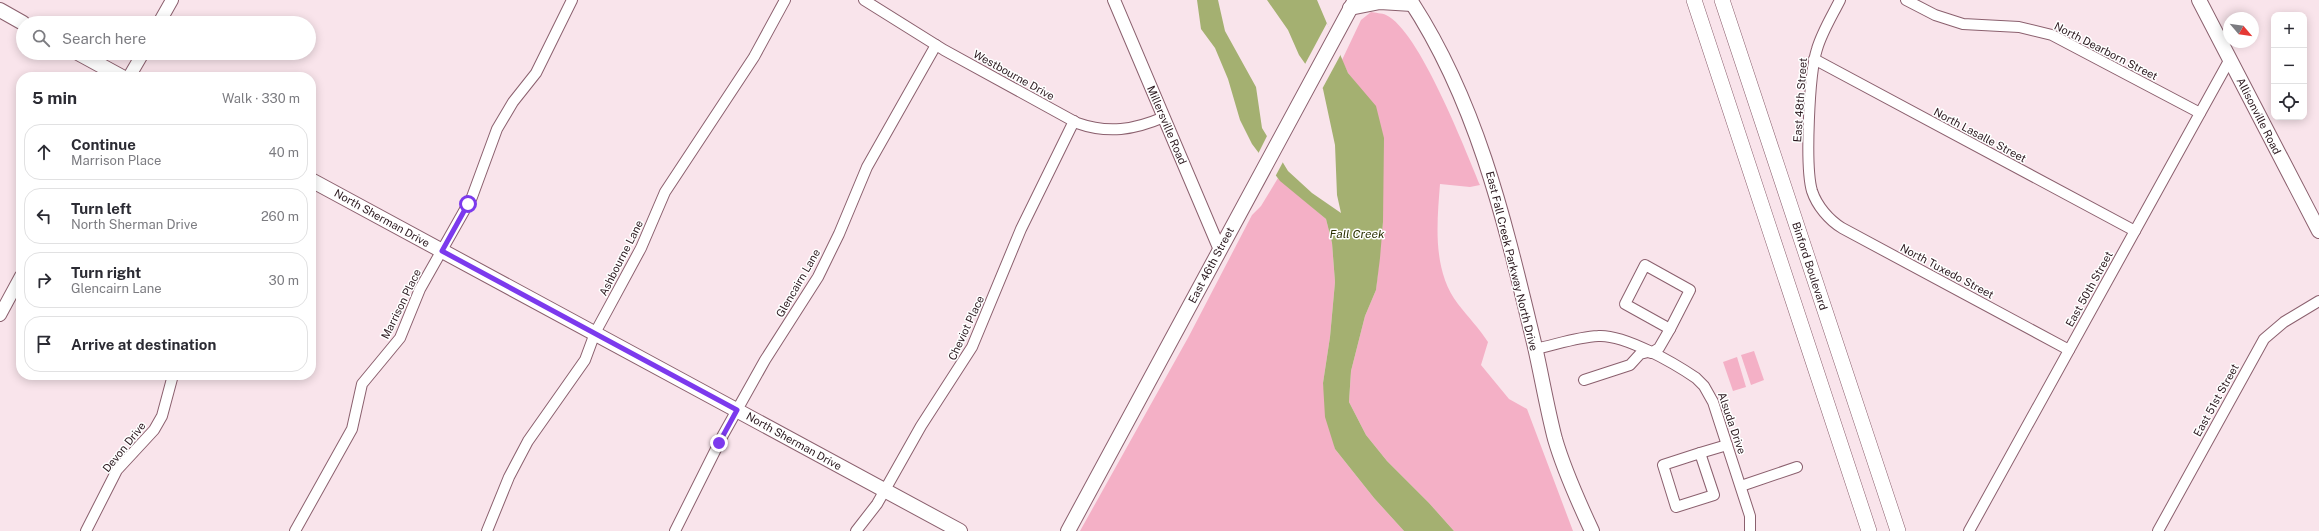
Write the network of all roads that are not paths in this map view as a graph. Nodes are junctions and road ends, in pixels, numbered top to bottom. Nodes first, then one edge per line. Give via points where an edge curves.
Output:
1 (172, 0) edge
2 (572, 0) edge
3 (785, 0) edge
4 (864, 0) edge
5 (1114, 0) edge
6 (1694, 0) edge
7 (1722, 0) edge
8 (1840, 0) edge
9 (1906, 0) edge
10 (2200, 0) edge
11 (1411, 2) edge
12 (1349, 9) edge
13 (0, 10) edge
14 (163, 16) edge
15 (16, 19) edge
16 (936, 45) junction
17 (1814, 59) junction
18 (2230, 59) junction
19 (91, 60) edge
20 (138, 60) edge
21 (113, 72) edge
22 (132, 72) edge
23 (2200, 113) junction
24 (1164, 117) junction
25 (1074, 122) junction
26 (316, 183) edge
27 (1819, 206) joint
28 (2135, 231) junction
29 (2319, 231) edge
30 (1220, 250) junction
31 (442, 251) junction
32 (16, 285) edge
33 (2319, 301) edge
34 (0, 315) edge
35 (1670, 329) junction
36 (595, 333) junction
37 (1535, 349) junction
38 (2069, 350) junction
39 (1649, 353) junction
40 (172, 380) edge
41 (1584, 380) dead end
42 (737, 410) junction
43 (1727, 445) junction
44 (1700, 453) junction
45 (1797, 467) dead end
46 (1741, 486) junction
47 (885, 491) junction
48 (86, 531) edge
49 (294, 531) edge
50 (487, 531) edge
51 (675, 531) edge
52 (856, 531) edge
53 (960, 531) edge
54 (1068, 531) edge
55 (1592, 531) edge
56 (1750, 531) edge
57 (1869, 531) edge
58 (1898, 531) edge
59 (1969, 531) edge
60 (2158, 531) edge

1 - 14 street
2 - 31 street, Marrison Place via 536,73 513,102 497,129 472,197
3 - 36 street, Ashbourne Lane via 754,57 672,179 635,259
4 - 16 street, Westbourne Drive
5 - 24 street, Millersville Road
6 - 57 main road
7 - 58 main road, Binford Boulevard
8 - 17 street, East 48th Street via 1820,40
9 - 23 street, North Dearborn Street via 1958,23 2019,27 2052,35
10 - 18 main road, Allisonville Road
11 - 12 main road via 1380,2
11 - 37 main road, East Fall Creek Parkway North Drive via 1439,51 1474,125 1498,199
12 - 30 main road, East 46th Street
13 - 15 main road
16 - 25 street, Westbourne Drive
16 - 42 street, Glencairn Lane via 867,167 818,277 765,360
17 - 27 street, East 48th Street via 1809,172 1812,190
17 - 28 street, North Lasalle Street
18 - 23 street, East 50th Street
18 - 29 main road, Allisonville Road
19 - 21 main road
20 - 22 street
23 - 28 street, East 50th Street
24 - 25 street, Westbourne Drive via 1138,127 1115,131 1096,129
24 - 30 street, Millersville Road
25 - 47 street, Cheviot Place via 1021,229 972,347
26 - 31 main road, North Sherman Drive
27 - 38 street, North Tuxedo Street via 1842,228
28 - 38 street, East 50th Street
30 - 54 main road, East 46th Street
31 - 36 main road, North Sherman Drive
31 - 49 street, Marrison Place via 420,289 400,338 362,384 352,429
32 - 34 street
33 - 60 street, East 51st Street via 2284,322 2264,339
35 - 35 street via 1690,290 1645,265 1625,304
35 - 39 street via 1659,348
36 - 42 main road, North Sherman Drive
36 - 50 street, Ashbourne Lane via 577,374 548,410 518,459
37 - 39 street, Alsuda Drive via 1607,336 1627,341
37 - 55 main road, East Fall Creek Parkway North Drive via 1558,446
38 - 59 street, East 50th Street
39 - 41 street via 1640,354 1630,365
39 - 43 street, Alsuda Drive via 1693,376 1704,386 1713,402
40 - 48 street, Devon Drive via 162,416 154,430 117,470
42 - 47 main road, North Sherman Drive
42 - 51 street, Glencairn Lane
43 - 44 street
43 - 46 street, Alsuda Drive
44 - 44 street via 1662,465 1676,507 1714,495
45 - 46 street
46 - 56 street, Alsuda Drive via 1750,516
47 - 52 street, Cheviot Place
47 - 53 main road, North Sherman Drive

